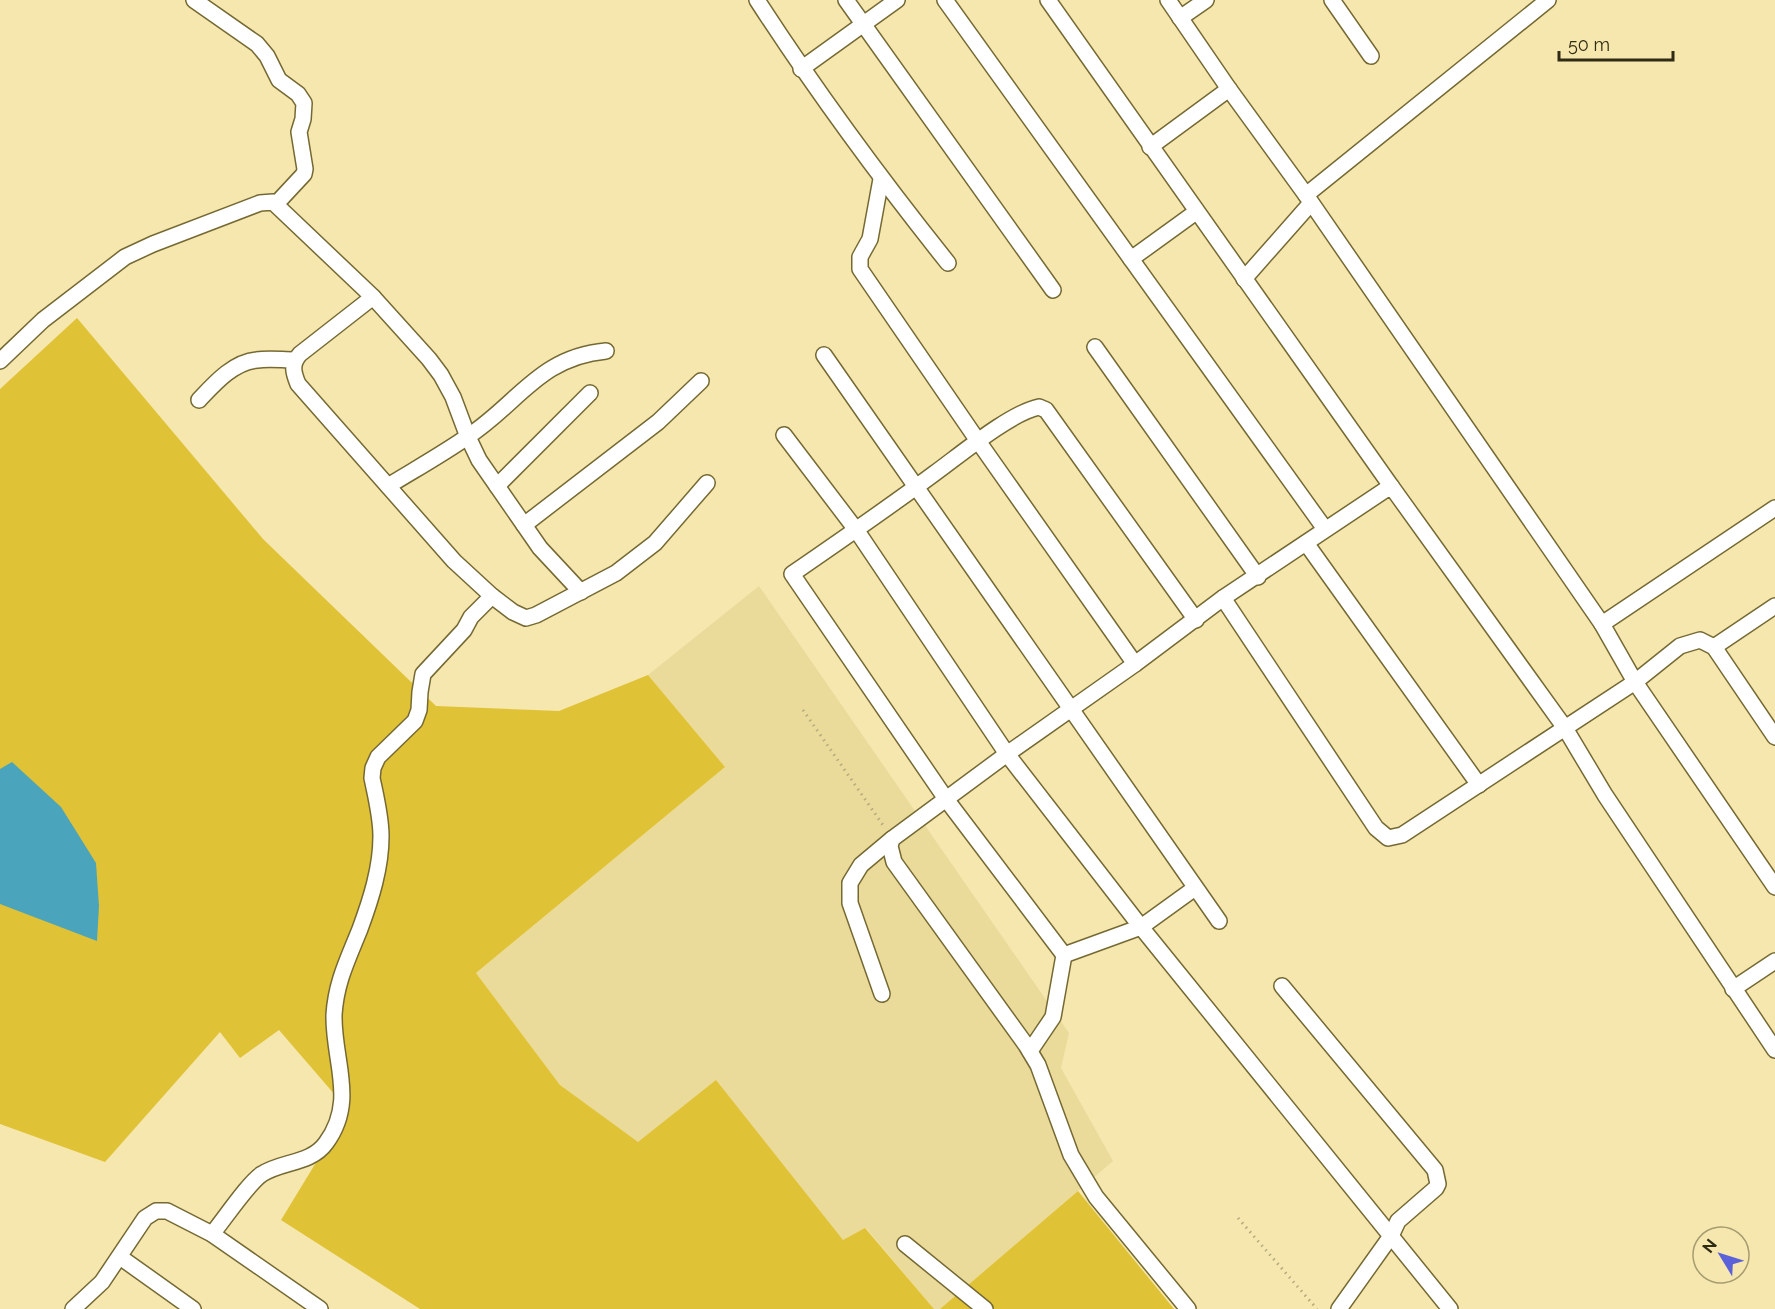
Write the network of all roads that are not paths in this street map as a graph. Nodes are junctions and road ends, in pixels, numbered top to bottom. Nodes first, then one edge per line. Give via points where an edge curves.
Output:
1 (194, 0) edge
2 (757, 0) edge
3 (846, 0) edge
4 (897, 0) edge
5 (945, 0) edge
6 (1048, 0) edge
7 (1168, 0) edge
8 (1206, 0) edge
9 (1332, 0) edge
10 (1548, 0) edge
11 (1180, 18) junction
12 (863, 25) junction
13 (1371, 56) dead end
14 (801, 69) junction
15 (1229, 89) junction
16 (1150, 147) junction
17 (881, 179) junction
18 (1309, 199) junction
19 (277, 203) junction
20 (1196, 212) junction
21 (1131, 259) junction
22 (948, 263) dead end
23 (1244, 279) junction
24 (1053, 290) dead end
25 (373, 297) junction
26 (1095, 347) dead end
27 (606, 351) dead end
28 (824, 355) dead end
29 (295, 360) junction
30 (0, 361) edge
31 (701, 381) dead end
32 (590, 393) dead end
33 (199, 400) dead end
34 (784, 435) dead end
35 (468, 437) junction
36 (978, 441) junction
37 (707, 483) dead end
38 (388, 486) junction
39 (497, 486) junction
40 (917, 486) junction
41 (1391, 486) junction
42 (1775, 508) edge
43 (524, 525) junction
44 (1325, 529) junction
45 (857, 531) junction
46 (1306, 543) junction
47 (1258, 576) junction
48 (581, 592) junction
49 (492, 596) junction
50 (1223, 598) junction
51 (1775, 606) edge
52 (1196, 620) junction
53 (1602, 624) junction
54 (1714, 647) junction
55 (1135, 664) junction
56 (1635, 682) junction
57 (1070, 710) junction
58 (1565, 728) junction
59 (1775, 737) edge
60 (1007, 754) junction
61 (1479, 785) junction
62 (946, 799) junction
63 (892, 839) junction
64 (1775, 887) edge
65 (1195, 888) junction
66 (1219, 921) dead end
67 (1141, 927) junction
68 (1064, 955) junction
69 (1775, 961) edge
70 (1281, 986) dead end
71 (1733, 989) junction
72 (882, 994) dead end
73 (1775, 1050) edge
74 (1030, 1051) junction
75 (212, 1234) junction
76 (1391, 1236) junction
77 (905, 1244) dead end
78 (120, 1257) junction
79 (73, 1309) edge
80 (193, 1309) edge
81 (320, 1309) edge
82 (986, 1309) edge
83 (1188, 1309) edge
84 (1339, 1309) edge
85 (1450, 1309) edge

1 - 19 street via 257,44 279,80 304,103 299,132 304,174
2 - 14 street
3 - 12 street
4 - 12 street
5 - 21 street
6 - 16 street
7 - 11 street
8 - 11 street
9 - 13 street
10 - 18 street
11 - 15 street
12 - 14 street
12 - 24 street
14 - 17 street
15 - 16 street
15 - 18 street
16 - 20 street
17 - 22 street
17 - 36 street via 860,269
18 - 23 street
18 - 53 street
19 - 25 street
19 - 30 street via 260,203 125,257 43,320
20 - 21 street
20 - 23 street
21 - 44 street
23 - 41 street
25 - 29 street
25 - 35 street via 441,375
26 - 47 street
27 - 35 street via 563,361
28 - 40 street
29 - 33 street via 250,361 216,382
29 - 38 street via 293,372 298,384
31 - 43 street via 658,422
32 - 39 street
34 - 45 street
35 - 38 street
35 - 39 street
36 - 40 street
36 - 52 street via 1028,409 1038,406 1046,410
36 - 55 street
37 - 48 street via 655,543 616,573
38 - 49 street via 454,561
39 - 43 street
40 - 45 street
40 - 57 street
41 - 44 street
41 - 58 street
42 - 53 street
43 - 48 street via 540,549
44 - 46 street
45 - 60 street
45 - 62 street via 792,574
46 - 47 street
46 - 61 street
47 - 50 street
48 - 49 street via 526,618
49 - 75 street via 423,674 415,721 378,757 373,768 381,836 377,874 337,987 334,1018 342,1109 333,1130 325,1144 310,1156 260,1175
50 - 52 street
50 - 61 street via 1376,828 1388,838 1402,836
51 - 54 street
52 - 55 street
53 - 56 street
54 - 56 street via 1700,640 1680,646
54 - 59 street
55 - 57 street
56 - 58 street
56 - 64 street
57 - 60 street
57 - 65 street
58 - 61 street
58 - 71 street
60 - 62 street
60 - 67 street
62 - 63 street
62 - 68 street
63 - 72 street via 861,865 850,884 850,903
63 - 74 street via 894,862
65 - 66 street
65 - 67 street
67 - 68 street
67 - 76 street
68 - 74 street via 1053,1017
69 - 71 street
70 - 76 street via 1435,1170 1436,1188 1403,1215
71 - 73 street
74 - 83 street via 1071,1155 1096,1197
75 - 78 street via 167,1211 156,1211 145,1218
75 - 81 street
76 - 84 street
76 - 85 street
77 - 82 street
78 - 79 street via 102,1282
78 - 80 street

